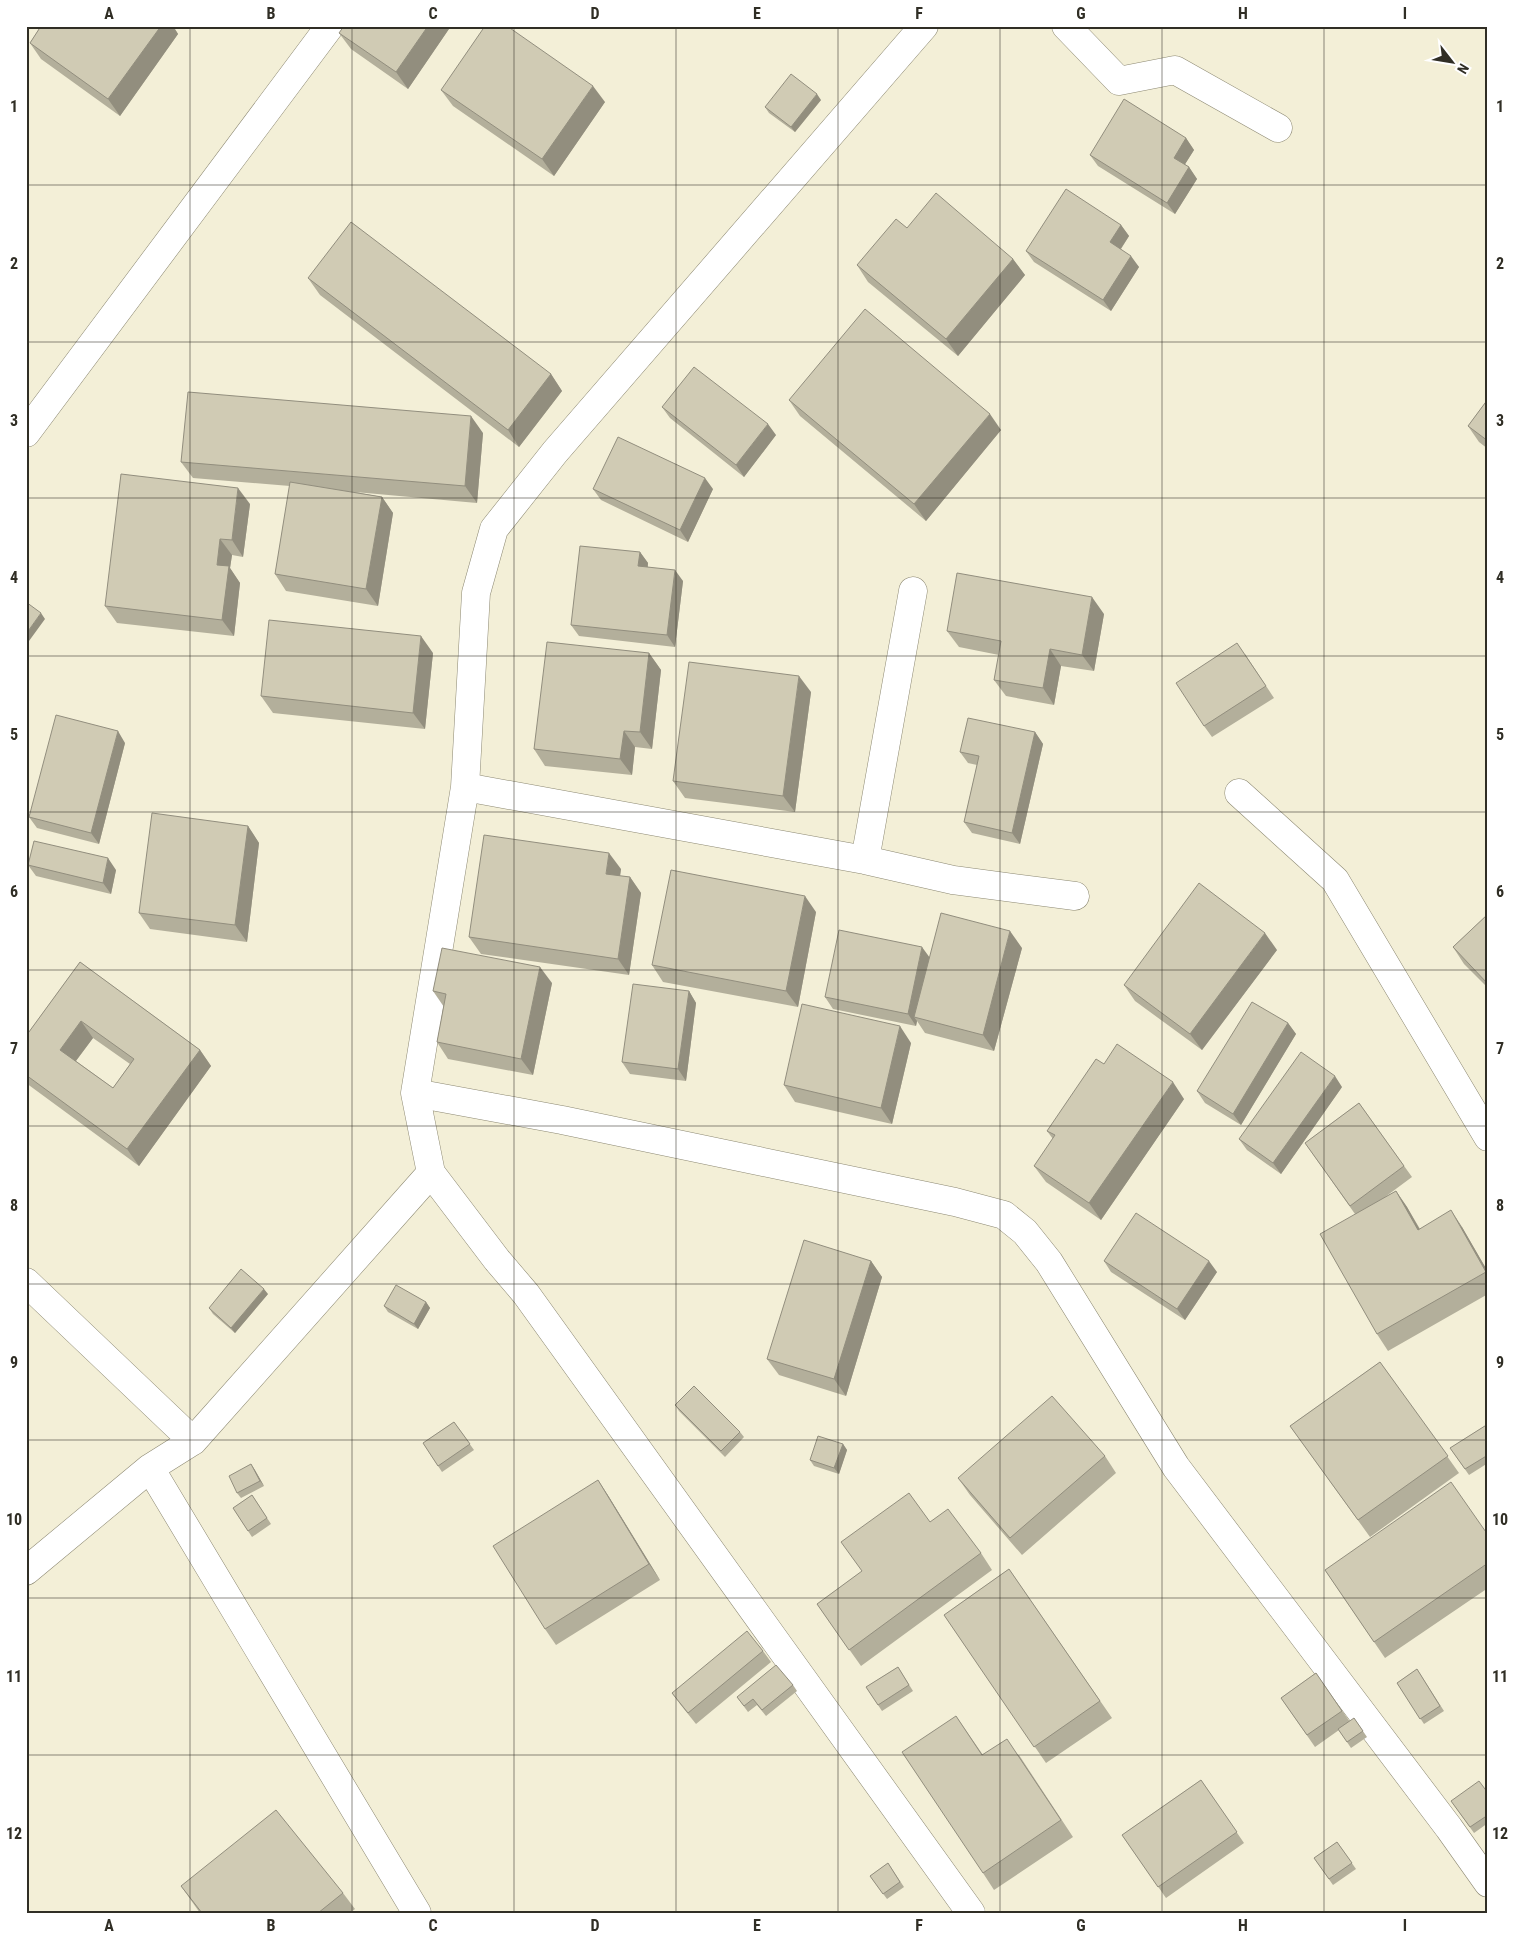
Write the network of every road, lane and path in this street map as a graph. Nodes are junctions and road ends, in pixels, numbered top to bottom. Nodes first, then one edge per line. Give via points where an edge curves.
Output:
1 (330, 26) edge
2 (924, 26) edge
3 (1066, 26) edge
4 (1278, 128) dead end
5 (26, 433) edge
6 (913, 591) dead end
7 (465, 787) junction
8 (1239, 793) dead end
9 (865, 860) junction
10 (1075, 896) dead end
11 (414, 1093) junction
12 (1488, 1137) edge
13 (431, 1173) junction
14 (26, 1282) edge
15 (193, 1441) junction
16 (150, 1468) junction
17 (26, 1571) edge
18 (1488, 1883) edge
19 (417, 1913) edge
20 (971, 1913) edge

1 - 5 street
2 - 7 street via 555,452 494,528 476,593
3 - 4 street via 1119,81 1175,70
6 - 9 street
7 - 9 street
7 - 11 street
8 - 12 street via 1334,880
9 - 10 street via 953,880
11 - 13 street
11 - 18 street via 610,1130 1004,1215 1025,1232 1049,1262 1176,1467
13 - 15 street
13 - 20 street via 526,1294
14 - 15 street
15 - 16 street
16 - 17 street
16 - 19 street

